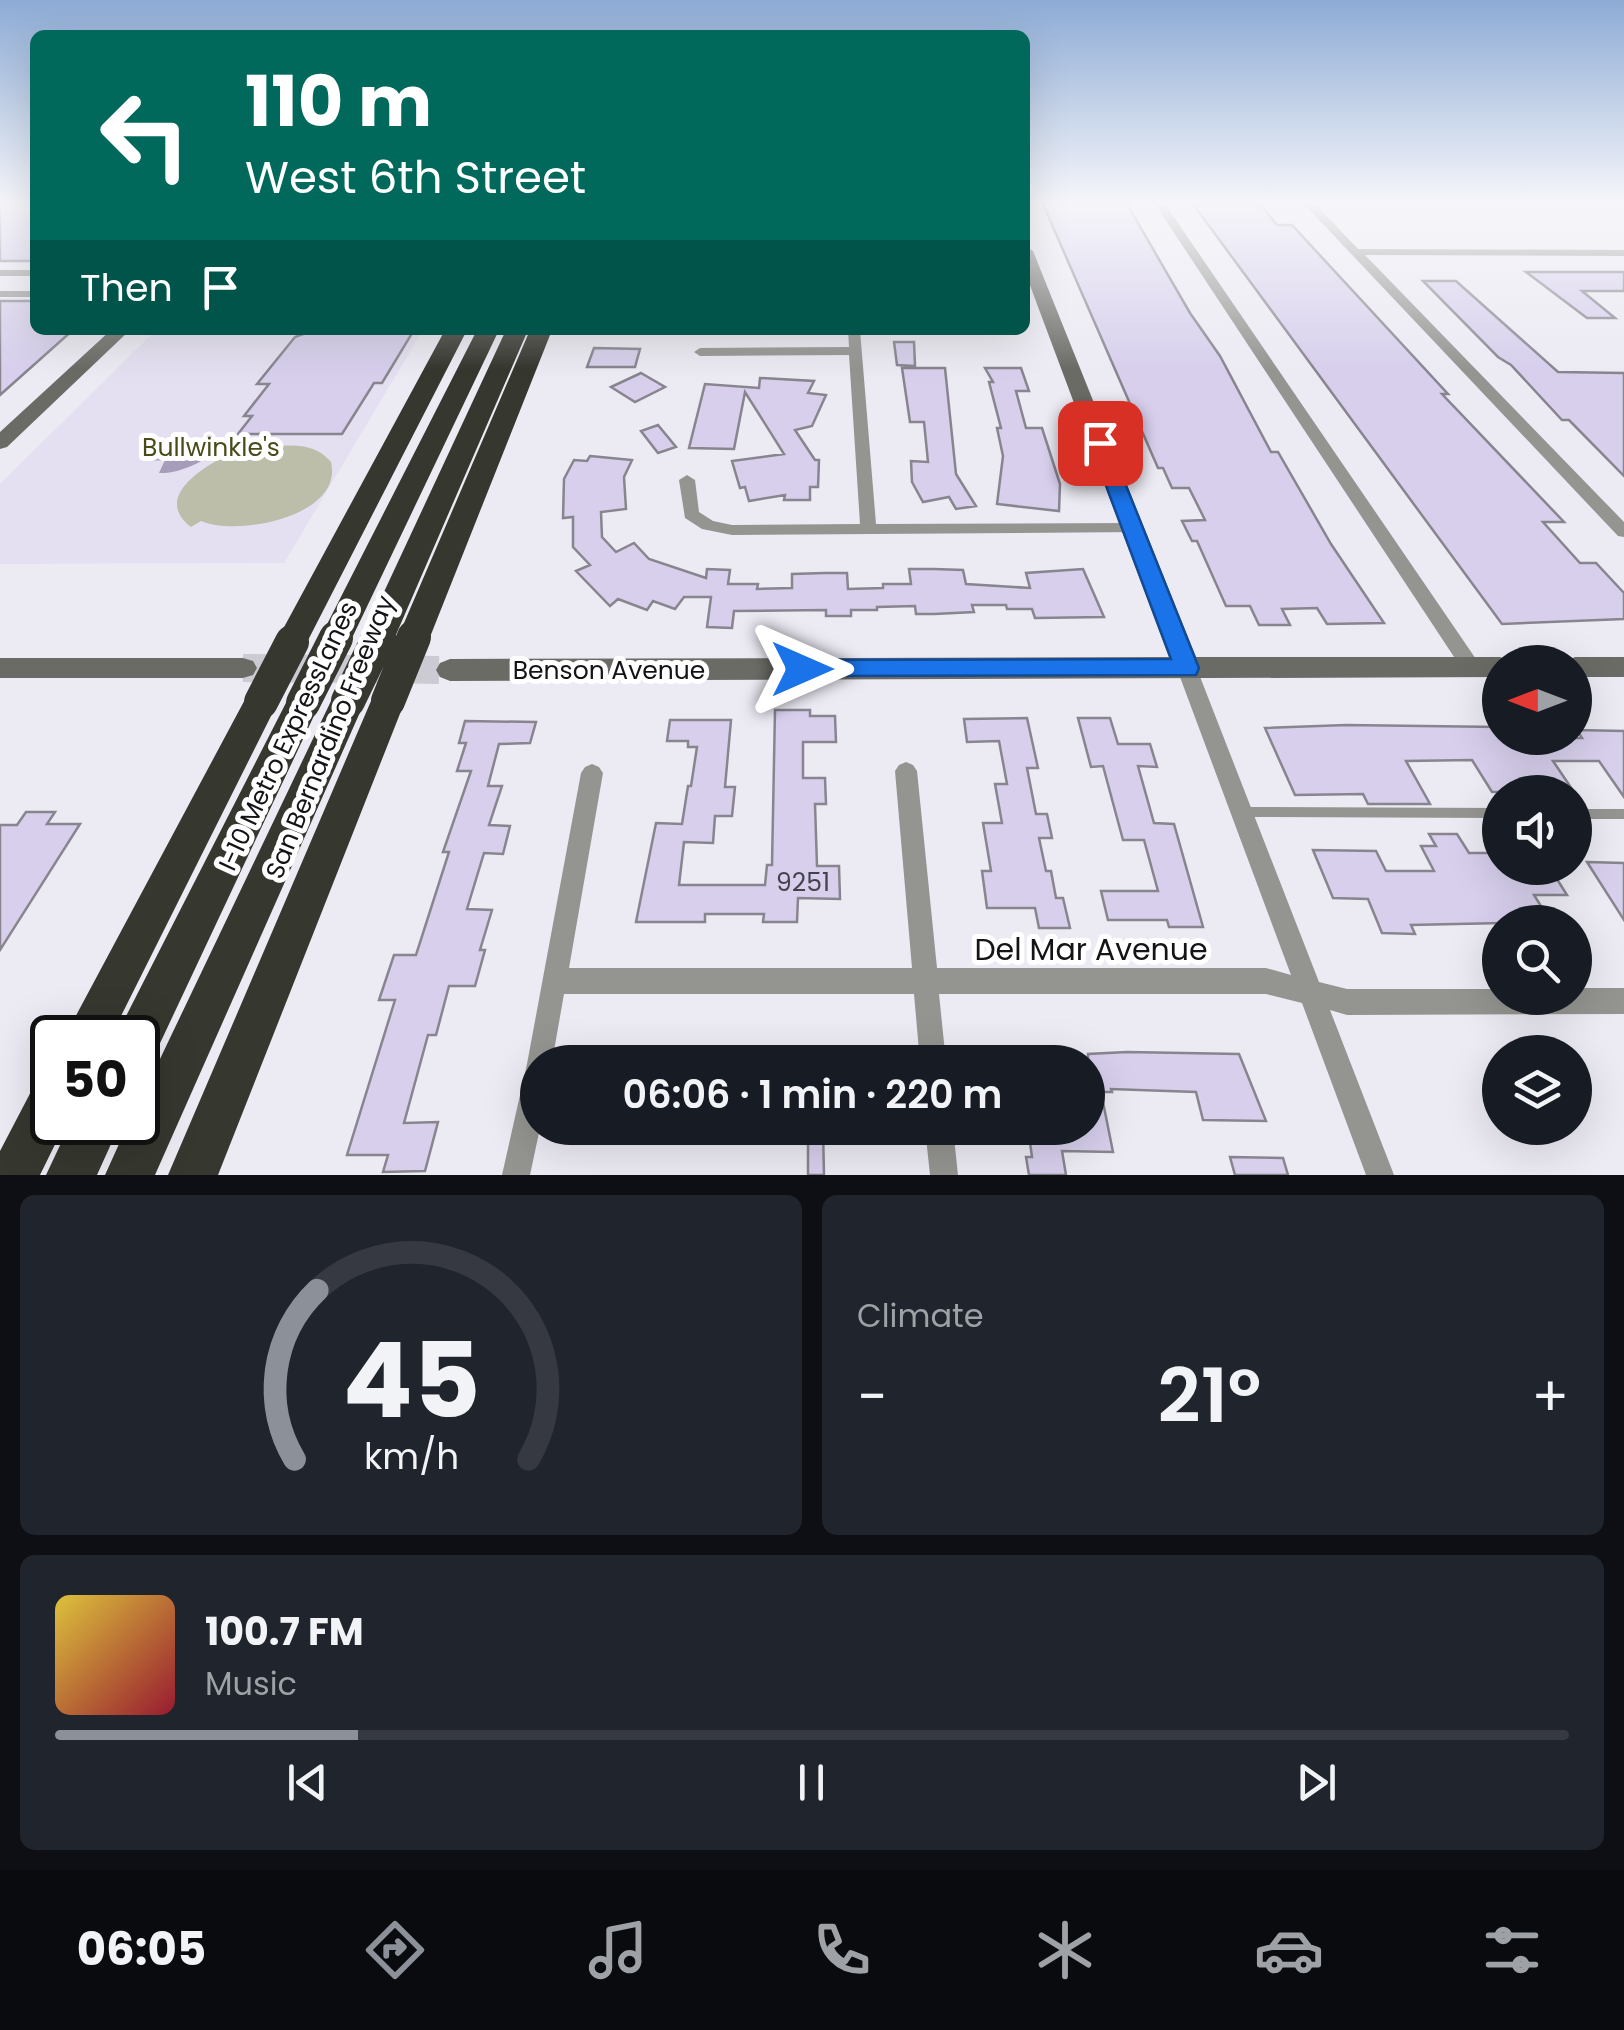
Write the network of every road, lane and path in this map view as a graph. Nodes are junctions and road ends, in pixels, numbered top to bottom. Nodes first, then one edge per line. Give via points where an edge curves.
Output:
1 (1197, 259) edge
2 (1363, 259) edge
3 (1030, 264) edge
4 (0, 273) edge
5 (30, 273) edge
6 (0, 294) edge
7 (30, 294) edge
8 (116, 335) edge
9 (453, 335) edge
10 (486, 335) edge
11 (515, 335) edge
12 (540, 335) edge
13 (854, 335) edge
14 (856, 351) junction
15 (700, 352) dead end
16 (0, 444) edge
17 (687, 480) dead end
18 (1133, 528) junction
19 (868, 529) junction
20 (1624, 532) edge
21 (1624, 666) edge
22 (1471, 667) junction
23 (1482, 667) edge
24 (1592, 667) edge
25 (0, 668) edge
26 (1187, 668) junction
27 (450, 670) tunnel mouth
28 (252, 685) junction
29 (368, 701) junction
30 (906, 770) dead end
31 (592, 773) dead end
32 (1243, 812) junction
33 (1482, 813) edge
34 (1592, 814) edge
35 (1624, 814) edge
36 (555, 982) junction
37 (926, 983) junction
38 (1310, 992) junction
39 (1624, 1000) edge
40 (97, 1015) edge
41 (150, 1015) edge
42 (542, 1045) edge
43 (931, 1045) edge
44 (30, 1144) edge
45 (86, 1145) edge
46 (522, 1145) edge
47 (941, 1145) edge
48 (14, 1175) edge
49 (71, 1175) edge
50 (130, 1175) edge
51 (193, 1175) edge
52 (516, 1175) edge
53 (944, 1175) edge
54 (1380, 1175) edge

1 - 22 street
2 - 20 street
3 - 18 main road
4 - 5 lane
6 - 7 lane
8 - 16 main road
9 - 28 highway, bridge via 292,642
10 - 41 highway, I-10 Metro ExpressLanes, bridge
11 - 29 highway, I-10 Metro ExpressLanes, bridge via 379,637
12 - 29 highway, San Bernardino Freeway, bridge via 414,637
13 - 14 street
14 - 15 street
14 - 19 street
17 - 19 street via 691,514 708,525
18 - 19 street
18 - 26 main road
21 - 24 main road
22 - 23 main road, Benson Avenue
22 - 26 main road, Benson Avenue
25 - 28 main road
26 - 27 main road, Benson Avenue
26 - 32 street
28 - 40 highway
29 - 50 highway, I-10 Metro ExpressLanes
29 - 51 highway, San Bernardino Freeway
30 - 37 street
31 - 36 street
32 - 33 lane
32 - 38 street
34 - 35 lane
36 - 37 street, Del Mar Avenue
36 - 42 street
37 - 38 street, Del Mar Avenue via 1266,980
37 - 43 street
38 - 39 street, Del Mar Avenue via 1348,1002
38 - 54 street
44 - 48 highway
45 - 49 highway
46 - 52 street
47 - 53 street

